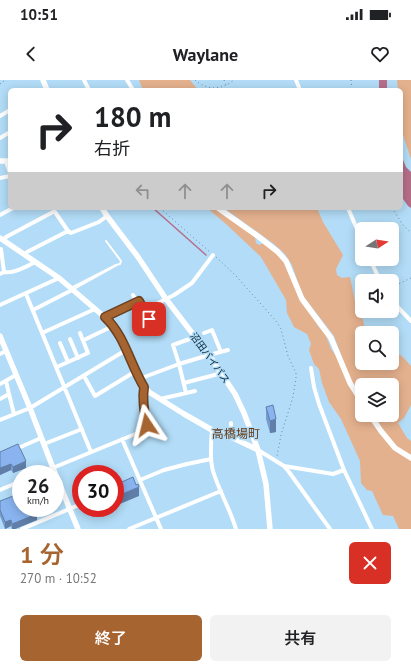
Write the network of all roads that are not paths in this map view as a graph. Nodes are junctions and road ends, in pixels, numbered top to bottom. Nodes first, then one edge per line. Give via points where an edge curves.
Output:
1 (9, 210) edge
2 (103, 210) edge
3 (221, 210) edge
4 (349, 210) edge
5 (0, 215) edge
6 (107, 216) junction
7 (355, 224) edge
8 (68, 231) junction
9 (3, 240) edge
10 (106, 241) dead end
11 (1, 250) edge
12 (25, 255) junction
13 (213, 255) road end
14 (35, 262) junction
15 (2, 273) edge
16 (59, 278) junction
17 (71, 289) junction
18 (26, 294) junction
19 (133, 295) dead end
20 (166, 299) junction
21 (137, 302) junction
22 (0, 305) edge
23 (399, 308) edge
24 (95, 309) junction
25 (33, 310) junction
26 (144, 310) junction
27 (105, 317) junction
28 (411, 321) edge
29 (113, 326) junction
30 (153, 328) dead end
31 (42, 333) junction
32 (80, 333) dead end
33 (204, 334) dead end
34 (0, 336) edge
35 (195, 337) junction
36 (70, 339) dead end
37 (86, 339) dead end
38 (60, 343) dead end
39 (126, 350) junction
40 (228, 350) dead end
41 (6, 351) junction
42 (221, 352) junction
43 (0, 354) edge
44 (209, 355) junction
45 (78, 358) junction
46 (68, 362) junction
47 (179, 364) junction
48 (57, 367) junction
49 (311, 368) dead end
50 (136, 371) junction
51 (222, 373) junction
52 (16, 375) junction
53 (84, 376) junction
54 (139, 379) junction
55 (6, 381) junction
56 (184, 383) junction
57 (0, 384) edge
58 (65, 387) junction
59 (144, 387) junction
60 (195, 391) dead end
61 (355, 391) edge
62 (186, 393) junction
63 (9, 394) junction
64 (0, 398) edge
65 (160, 399) junction
66 (30, 408) junction
67 (14, 414) junction
68 (0, 420) edge
69 (375, 422) edge
70 (231, 423) dead end
71 (82, 429) junction
72 (212, 430) junction
73 (231, 437) junction
74 (41, 438) junction
75 (122, 439) junction
76 (44, 444) junction
77 (14, 449) edge
78 (258, 450) junction
79 (91, 452) junction
80 (411, 458) edge
81 (211, 459) junction
82 (52, 465) edge
83 (60, 465) edge
84 (284, 466) junction
85 (344, 470) junction
86 (140, 479) junction
87 (133, 481) edge
88 (12, 485) edge
89 (0, 490) edge
90 (221, 491) junction
91 (64, 495) edge
92 (70, 509) junction
93 (156, 518) junction
94 (22, 529) edge
95 (78, 529) edge
96 (129, 529) edge
97 (160, 529) edge
98 (236, 529) edge
99 (270, 529) edge
100 (330, 529) edge
101 (372, 529) edge

1 - 5 street
2 - 6 street, 沼田バイパス
3 - 61 street via 260,237 286,261 302,299 331,338
4 - 7 street
6 - 8 street via 73,233
6 - 20 street, 沼田バイパス
8 - 9 street via 54,212
8 - 12 street
9 - 11 street
9 - 12 street
10 - 17 lane via 121,261 120,264
11 - 15 street
12 - 14 street
13 - 20 street via 192,283
14 - 15 street via 9,274
14 - 16 street
16 - 17 street
16 - 18 street
17 - 24 street
17 - 25 street
18 - 22 street
18 - 25 street
19 - 21 street
20 - 26 street
20 - 35 street, 沼田バイパス
21 - 26 street via 139,301
21 - 27 street
23 - 28 street
24 - 27 street
24 - 31 street
25 - 31 street
26 - 30 street
27 - 29 street
29 - 37 street
29 - 39 street
31 - 48 street
32 - 45 street via 88,353
33 - 42 street via 212,330
34 - 41 street
35 - 44 street, 沼田バイパス
35 - 47 street via 173,345
36 - 45 street
38 - 46 street
39 - 50 street
39 - 53 street
40 - 42 street
41 - 43 street
41 - 52 street
42 - 44 street
44 - 47 street
44 - 51 street, 沼田バイパス
45 - 46 street
46 - 48 street
47 - 54 street
47 - 56 street
48 - 58 street
49 - 85 street via 319,404
50 - 53 street via 95,396
50 - 54 street
51 - 56 street
51 - 78 street, 沼田バイパス via 235,394
52 - 55 street
52 - 66 street
53 - 58 street
54 - 59 street
55 - 57 street
55 - 63 street
56 - 62 street
58 - 66 street
58 - 71 street
59 - 65 street
59 - 75 street via 146,430
60 - 62 street
62 - 65 street
63 - 64 street
63 - 67 street
65 - 72 street
66 - 67 street
66 - 74 street
67 - 68 street
69 - 80 street via 395,448
70 - 73 street
71 - 76 street
71 - 79 street
72 - 73 street
72 - 81 street
73 - 78 street
74 - 76 street
74 - 77 street
75 - 79 street
75 - 86 street
76 - 82 street
78 - 84 street
78 - 99 street, 沼田バイパス via 266,484
79 - 83 street
81 - 86 street via 164,470
81 - 90 street
84 - 85 street via 333,474
84 - 100 street
85 - 101 street
86 - 87 street
86 - 93 street
88 - 89 street
90 - 93 street
90 - 98 street
91 - 92 street
92 - 94 street
92 - 95 street
93 - 96 street
93 - 97 street

